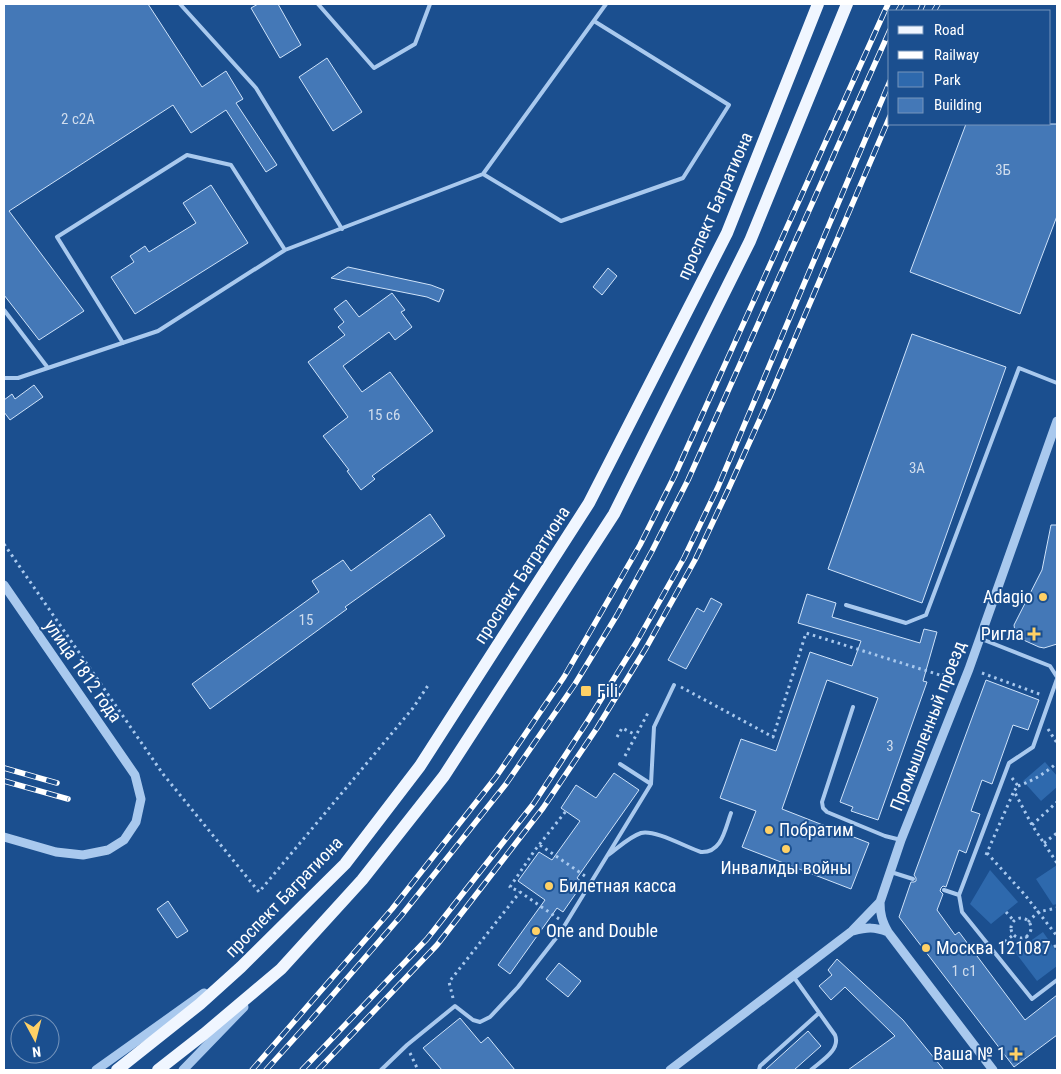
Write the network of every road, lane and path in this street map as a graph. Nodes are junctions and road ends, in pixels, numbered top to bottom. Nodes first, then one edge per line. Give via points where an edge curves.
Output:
1 (180, 4) edge
2 (318, 4) edge
3 (430, 4) edge
4 (606, 4) edge
5 (818, 4) edge
6 (847, 4) edge
7 (594, 20) junction
8 (484, 174) junction
9 (342, 228) junction
10 (285, 250) junction
11 (4, 310) edge
12 (123, 343) junction
13 (48, 368) junction
14 (4, 378) edge
15 (1057, 383) edge
16 (1057, 421) edge
17 (4, 544) edge
18 (4, 585) edge
19 (846, 605) dead end
20 (980, 638) junction
21 (949, 662) dead end
22 (982, 673) dead end
23 (1057, 678) edge
24 (429, 684) dead end
25 (674, 684) joint
26 (1051, 698) junction
27 (854, 707) dead end
28 (643, 723) dead end
29 (636, 735) junction
30 (617, 737) dead end
31 (1057, 763) edge
32 (620, 764) joint
33 (1006, 770) junction
34 (650, 784) junction
35 (1018, 786) junction
36 (1014, 791) junction
37 (1057, 802) edge
38 (566, 811) dead end
39 (731, 813) dead end
40 (1032, 825) junction
41 (1057, 832) edge
42 (4, 837) edge
43 (902, 840) junction
44 (1044, 843) junction
45 (540, 845) junction
46 (987, 853) junction
47 (607, 856) junction
48 (984, 861) dead end
49 (1057, 863) edge
50 (891, 872) junction
51 (913, 879) dead end
52 (592, 880) junction
53 (944, 890) dead end
54 (520, 892) junction
55 (959, 894) junction
56 (880, 902) junction
57 (1057, 908) edge
58 (1006, 912) dead end
59 (1038, 912) junction
60 (1014, 921) junction
61 (1028, 922) junction
62 (565, 924) junction
63 (852, 931) junction
64 (888, 932) junction
65 (1014, 935) junction
66 (1026, 936) junction
67 (1057, 936) edge
68 (1029, 942) dead end
69 (994, 952) junction
70 (241, 967) junction
71 (281, 969) junction
72 (793, 976) junction
73 (1057, 980) edge
74 (455, 1006) junction
75 (819, 1012) junction
76 (407, 1045) junction
77 (673, 1069) edge
78 (96, 1070) edge
79 (117, 1070) edge
80 (158, 1070) edge
81 (183, 1070) edge
82 (381, 1070) edge
83 (418, 1070) edge
84 (759, 1070) edge
85 (811, 1070) edge
86 (994, 1070) edge

1 - 9 lane via 256,88
2 - 3 lane via 374,68 415,44
4 - 7 lane
5 - 70 main road, проспект Багратиона via 727,233 589,503 420,766 345,864
6 - 71 main road via 750,240 614,514 444,776 362,880
7 - 8 lane
7 - 8 lane via 729,105 683,178 561,221
8 - 9 lane
9 - 10 lane
10 - 12 lane via 158,331
10 - 12 lane via 231,165 186,155 57,237
11 - 13 lane
12 - 13 lane
13 - 14 lane via 18,378
15 - 19 lane via 1019,368 926,615 906,623
16 - 20 street, Промышленный проезд
17 - 24 path via 163,774 259,892 413,708
18 - 42 street, улица 1812 года via 135,775 141,799 136,822 124,840 108,850 83,855 56,852
20 - 23 lane via 1050,666
20 - 43 street, Промышленный проезд
21 - 25 path via 943,676 806,633 772,737
22 - 26 path
23 - 26 lane
25 - 34 lane via 654,727
26 - 33 lane via 1033,747 1009,763
27 - 43 lane via 822,802 824,808 827,812
28 - 29 path
29 - 30 path via 622,728
29 - 32 path
31 - 35 path via 1032,781
32 - 34 lane
33 - 35 path
33 - 55 lane
34 - 47 lane
35 - 36 path
36 - 40 path
36 - 46 path
37 - 40 path
38 - 45 path
39 - 47 lane via 718,846 706,853 652,833 642,833
40 - 44 path
41 - 44 path
43 - 50 street, Промышленный проезд
44 - 49 path
45 - 52 path
45 - 54 path via 510,887
46 - 48 path
46 - 59 path
47 - 52 lane
50 - 51 lane
50 - 56 street, Промышленный проезд
52 - 62 lane
53 - 55 lane
54 - 62 path
54 - 74 path via 449,982
55 - 69 lane via 962,912
56 - 63 street, Промышленный проезд
56 - 64 street via 882,921
57 - 59 path
58 - 60 path
59 - 61 path
59 - 67 path
60 - 61 path via 1023,918
60 - 65 path via 1011,929
61 - 66 path via 1030,931
62 - 74 lane via 490,1018 480,1022 472,1020
63 - 64 street via 867,927
63 - 72 street, Промышленный проезд
64 - 86 street
65 - 66 path via 1019,938
65 - 69 path
66 - 68 path
69 - 73 lane via 1032,999
70 - 78 street
70 - 79 main road, проспект Багратиона
71 - 80 main road
71 - 81 street
72 - 75 lane
72 - 77 street, Промышленный проезд
74 - 76 lane
75 - 84 lane
75 - 85 lane via 837,1040 833,1052
76 - 82 lane
76 - 83 path

